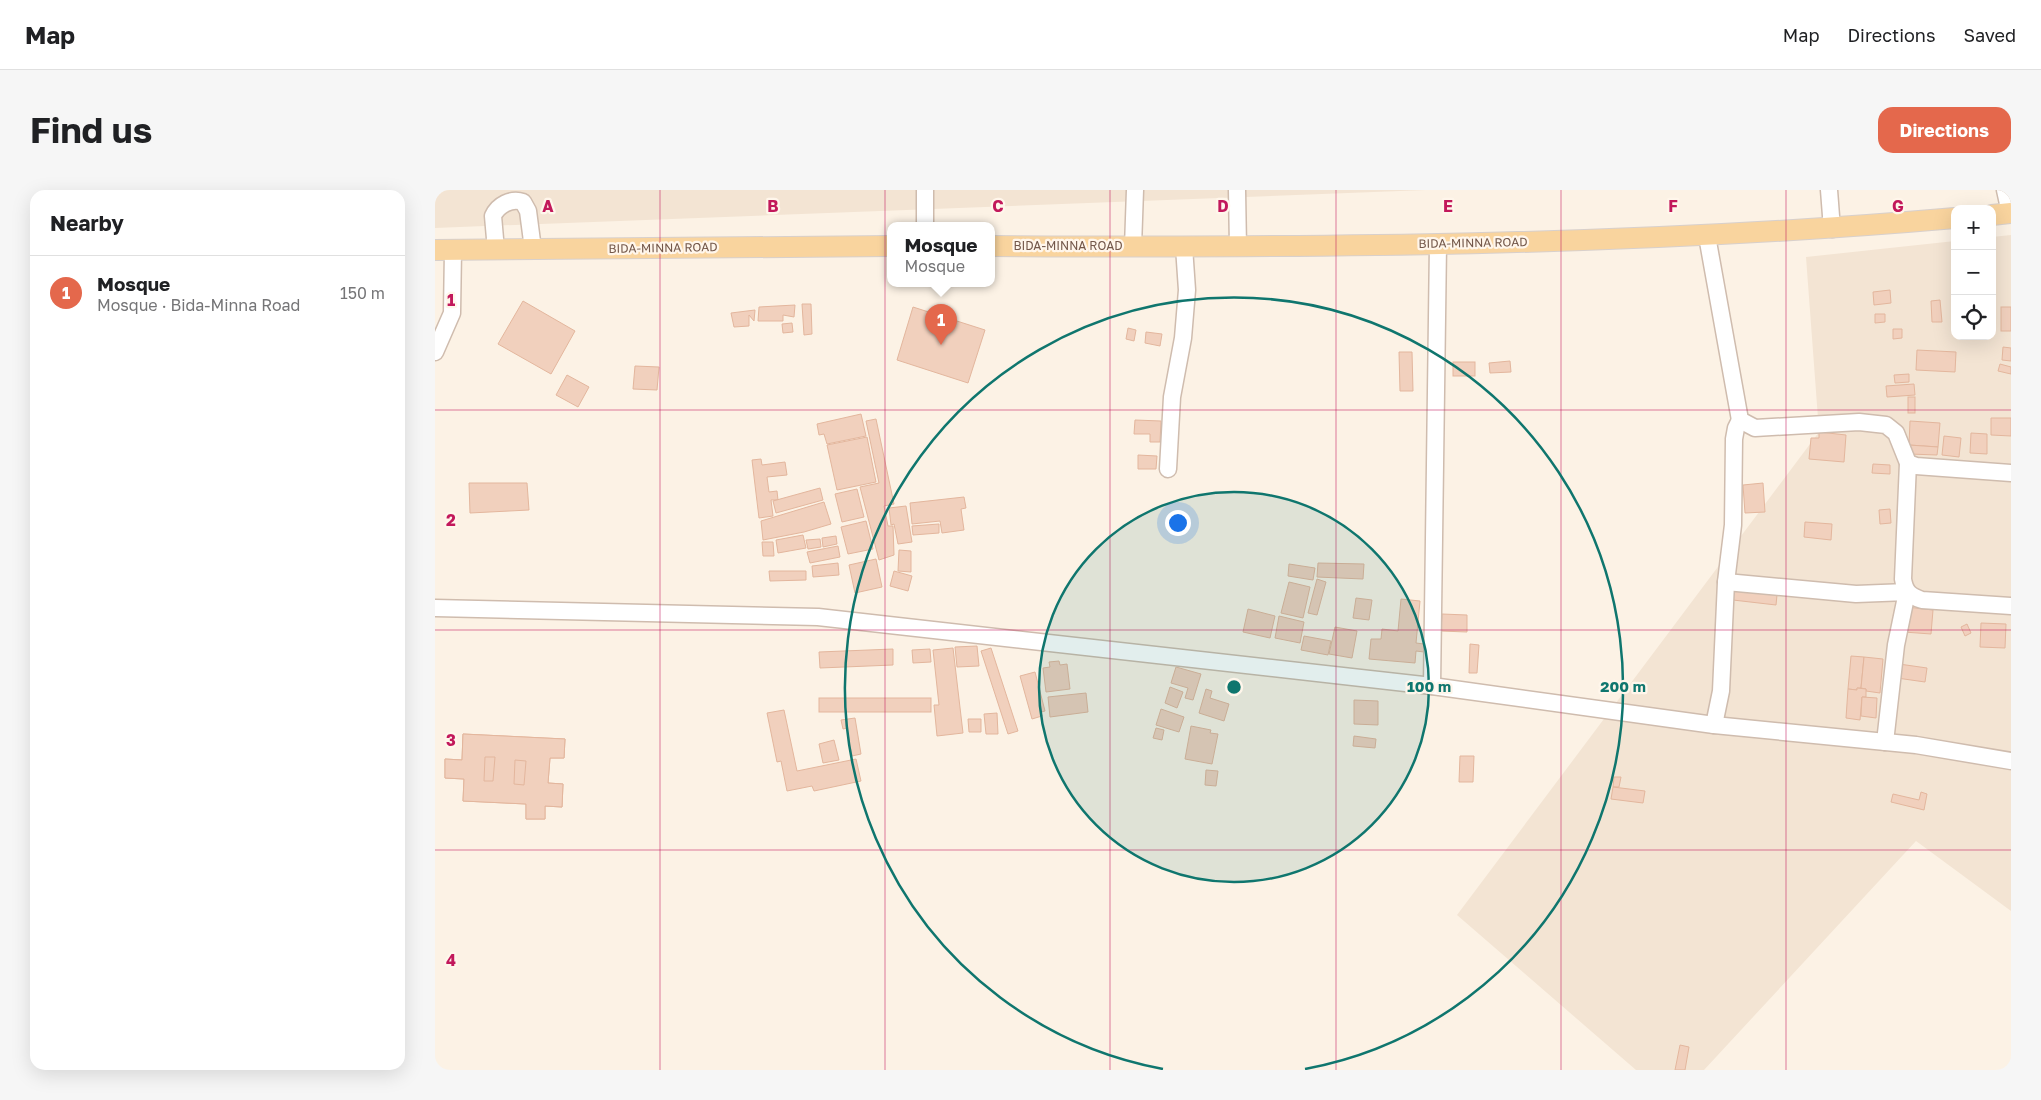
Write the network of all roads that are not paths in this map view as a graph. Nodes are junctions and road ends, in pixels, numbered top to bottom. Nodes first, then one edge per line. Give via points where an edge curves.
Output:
1 (925, 190) edge
2 (1135, 190) edge
3 (1237, 190) edge
4 (1829, 190) edge
5 (2005, 190) edge
6 (2011, 214) edge
7 (1996, 215) edge
8 (1951, 218) edge
9 (925, 222) edge
10 (1832, 228) junction
11 (1707, 236) junction
12 (1438, 244) junction
13 (887, 246) edge
14 (995, 246) edge
15 (1133, 247) junction
16 (1184, 247) junction
17 (1238, 247) junction
18 (533, 249) junction
19 (444, 250) edge
20 (496, 250) junction
21 (435, 352) edge
22 (1740, 420) junction
23 (1908, 462) junction
24 (1168, 469) dead end
25 (2011, 473) edge
26 (1726, 582) junction
27 (1907, 592) junction
28 (2011, 606) edge
29 (435, 608) edge
30 (1432, 686) junction
31 (1714, 725) junction
32 (1885, 742) junction
33 (2011, 761) edge

1 - 9 street
2 - 15 street
3 - 17 street
4 - 10 street
5 - 6 street
6 - 7 main road
8 - 10 main road, BIDA-MINNA ROAD
10 - 11 main road, BIDA-MINNA ROAD
11 - 12 main road, BIDA-MINNA ROAD
11 - 22 street
12 - 17 main road, BIDA-MINNA ROAD
12 - 30 street
13 - 18 main road, BIDA-MINNA ROAD
14 - 15 main road, BIDA-MINNA ROAD
15 - 16 main road, BIDA-MINNA ROAD
16 - 17 main road, BIDA-MINNA ROAD
16 - 24 street via 1187,290 1183,338 1172,398
18 - 20 main road, BIDA-MINNA ROAD
18 - 20 street via 528,211 523,202 516,200 503,204 493,216
19 - 20 main road, BIDA-MINNA ROAD
19 - 21 street via 452,313
22 - 23 street via 1755,428 1859,422 1885,425 1896,434
22 - 26 street via 1734,438 1733,525
23 - 25 street via 1916,466
23 - 27 street via 1903,579
26 - 27 street via 1856,594
26 - 31 street via 1721,691
27 - 28 street via 1922,600
27 - 32 street via 1896,645
29 - 30 street via 818,617
30 - 31 street
31 - 32 street
32 - 33 street

